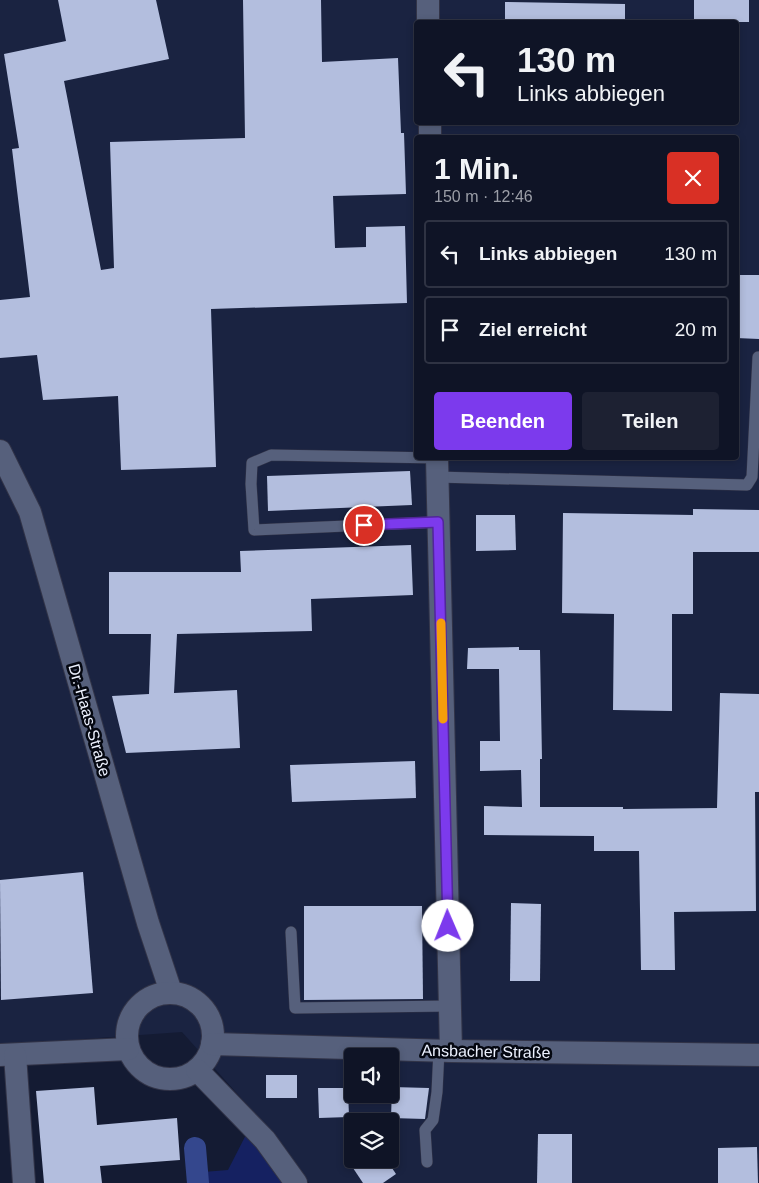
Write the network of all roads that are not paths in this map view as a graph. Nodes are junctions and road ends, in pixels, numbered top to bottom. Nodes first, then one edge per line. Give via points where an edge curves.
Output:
1 (428, 0) edge
2 (428, 20) edge
3 (758, 357) dead end
4 (0, 451) edge
5 (437, 464) edge
6 (438, 522) junction
7 (291, 932) dead end
8 (171, 992) junction
9 (450, 1006) junction
10 (212, 1044) junction
11 (128, 1049) junction
12 (445, 1051) junction
13 (7, 1055) edge
14 (759, 1055) edge
15 (197, 1070) junction
16 (427, 1162) dead end
17 (24, 1183) edge
18 (296, 1183) edge

1 - 2 street
3 - 5 lane via 752,477 747,485
4 - 8 street, Dr.-Haas-Straße via 30,512 148,923
5 - 6 street
5 - 6 lane via 271,455 252,463 251,484 254,530
6 - 9 street
7 - 9 lane via 295,1008
8 - 10 street via 194,1000 204,1009 212,1026
8 - 11 street via 157,994 135,1010 128,1022
9 - 12 street
10 - 12 street, Ansbacher Straße
10 - 15 street via 207,1058
11 - 13 street
11 - 15 street via 134,1062 157,1077 184,1077
12 - 14 street, Ansbacher Straße
12 - 16 lane via 434,1120 425,1130
13 - 17 street
15 - 18 street via 265,1140

